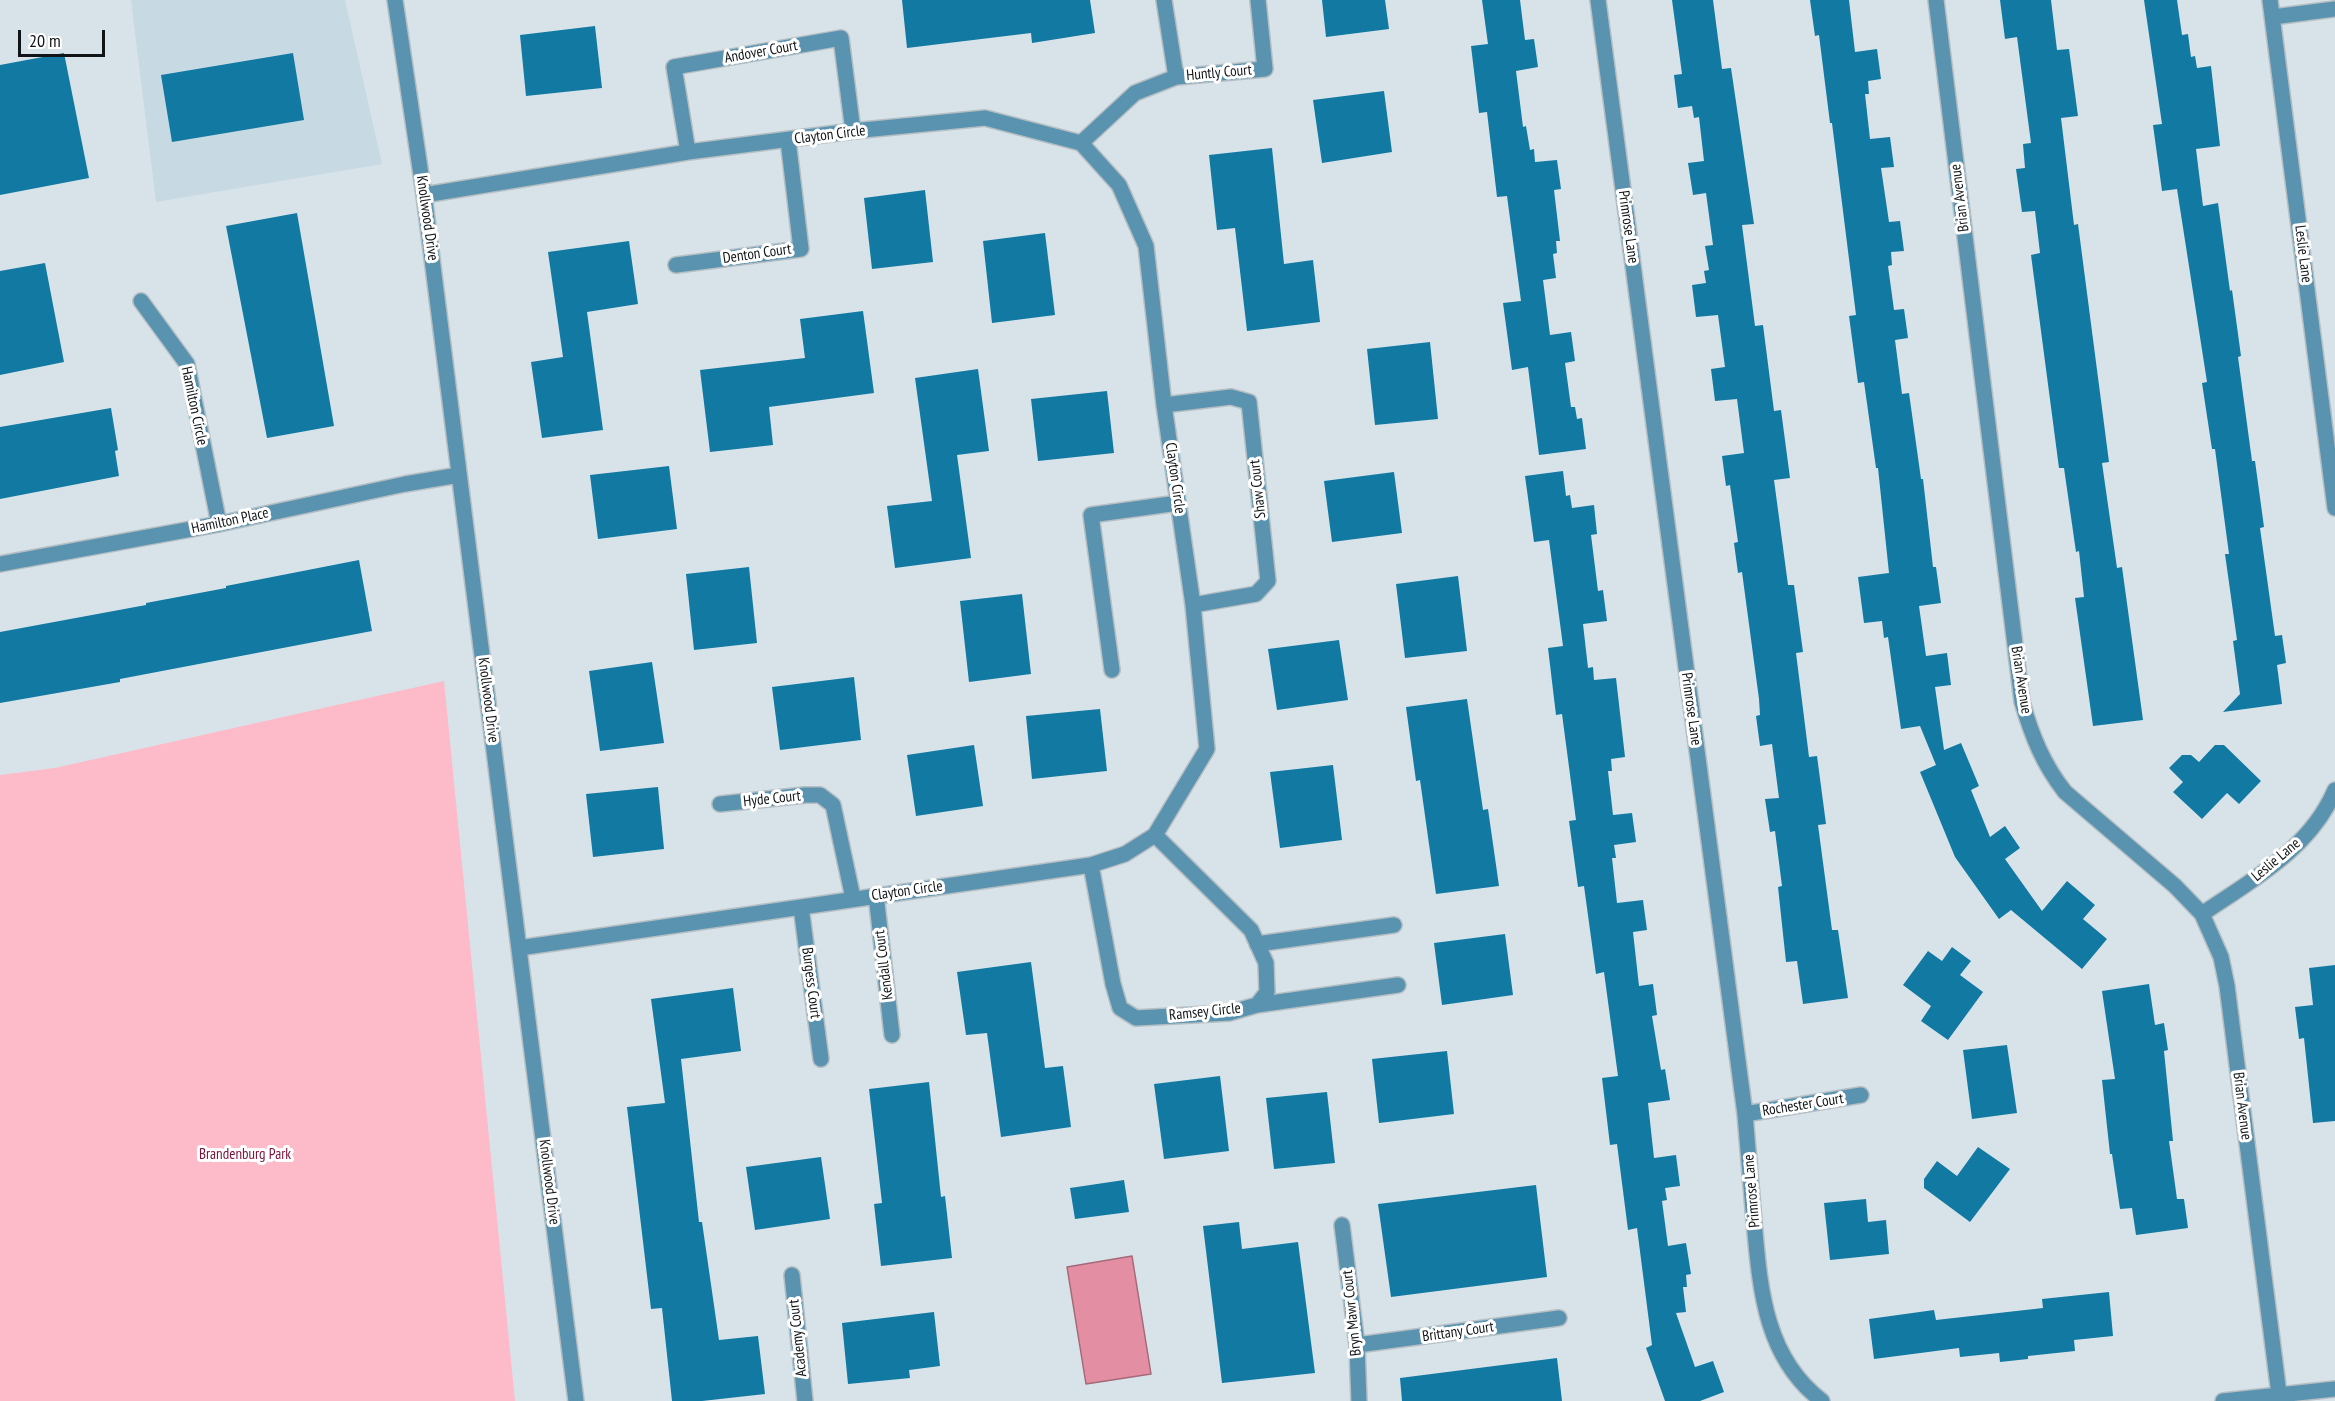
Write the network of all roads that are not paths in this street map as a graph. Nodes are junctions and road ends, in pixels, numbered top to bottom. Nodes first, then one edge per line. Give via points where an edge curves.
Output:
1 (395, 0) edge
2 (1164, 0) edge
3 (1258, 0) edge
4 (1598, 0) edge
5 (1936, 0) edge
6 (2270, 0) edge
7 (2335, 9) edge
8 (2272, 17) junction
9 (1176, 76) junction
10 (853, 131) junction
11 (788, 140) junction
12 (1080, 143) junction
13 (688, 152) junction
14 (424, 195) junction
15 (676, 265) dead end
16 (141, 301) dead end
17 (1164, 405) junction
18 (459, 475) junction
19 (1178, 503) junction
20 (2335, 508) edge
21 (219, 524) junction
22 (0, 564) edge
23 (1193, 605) junction
24 (1112, 670) dead end
25 (2335, 790) edge
26 (720, 804) dead end
27 (1155, 835) junction
28 (1091, 865) junction
29 (876, 895) junction
30 (853, 898) junction
31 (801, 907) junction
32 (2202, 914) junction
33 (1394, 925) dead end
34 (1257, 944) junction
35 (519, 948) junction
36 (1398, 985) dead end
37 (1257, 1005) junction
38 (892, 1035) dead end
39 (821, 1059) dead end
40 (1861, 1095) dead end
41 (1745, 1114) junction
42 (1342, 1225) dead end
43 (792, 1275) dead end
44 (1559, 1318) dead end
45 (1358, 1345) junction
46 (2335, 1389) edge
47 (2279, 1394) junction
48 (576, 1401) edge
49 (805, 1401) edge
50 (1359, 1401) edge
51 (1822, 1401) edge
52 (2223, 1401) edge

1 - 14 street, Knollwood Drive
2 - 9 street, Huntly Court
3 - 9 street, Huntly Court via 1265,69
4 - 41 street, Primrose Lane
5 - 32 street, Brian Avenue via 2022,702 2038,750 2065,792
6 - 8 street, Leslie Lane
7 - 8 street
8 - 20 street, Leslie Lane
9 - 12 street, Huntly Court via 1136,93
10 - 11 street, Clayton Circle
10 - 12 street, Clayton Circle via 985,118
10 - 13 street, Andover Court via 841,38 674,67
11 - 13 street, Clayton Circle
11 - 15 street, Denton Court via 801,249
12 - 17 street, Clayton Circle via 1119,185 1146,246
13 - 14 street, Clayton Circle
14 - 18 street, Knollwood Drive
16 - 21 street, Hamilton Circle via 187,364
17 - 19 street, Clayton Circle
17 - 23 street, Shaw Court via 1232,397 1249,402 1268,581 1256,594
18 - 21 street, Hamilton Place
18 - 35 street, Knollwood Drive
19 - 23 street, Clayton Circle
19 - 24 street via 1091,515
21 - 22 street, Hamilton Place
23 - 27 street, Clayton Circle via 1207,749
25 - 32 street, Leslie Lane via 2293,850
26 - 30 street, Hyde Court via 820,795 833,805
27 - 28 street, Clayton Circle via 1125,854
27 - 34 street, Ramsey Circle via 1251,930
28 - 29 street, Clayton Circle
28 - 37 street, Ramsey Circle via 1120,1008 1136,1018 1229,1013
29 - 30 street, Clayton Circle
29 - 38 street, Kendall Court
30 - 31 street, Clayton Circle
31 - 35 street, Clayton Circle
31 - 39 street, Burgess Court
32 - 47 street, Brian Avenue via 2221,957 2227,986
33 - 34 street
34 - 37 street, Ramsey Circle via 1266,963 1267,992
35 - 48 street, Knollwood Drive
36 - 37 street
40 - 41 street, Rochester Court
41 - 51 street, Primrose Lane via 1765,1311 1782,1353
42 - 45 street, Bryn Mawr Court
43 - 49 street, Academy Court
44 - 45 street, Brittany Court
45 - 50 street, Bryn Mawr Court
46 - 47 street
47 - 52 street

